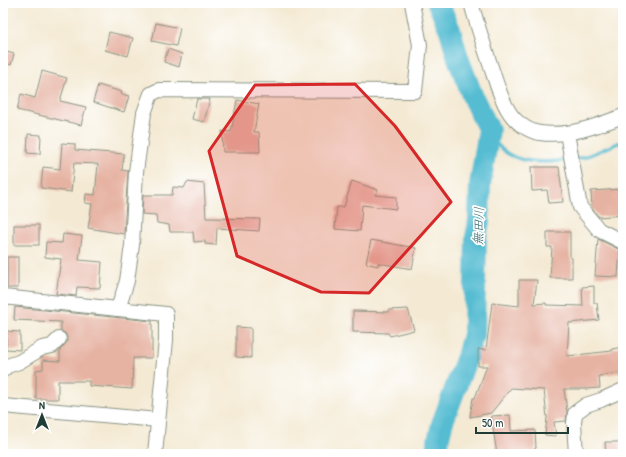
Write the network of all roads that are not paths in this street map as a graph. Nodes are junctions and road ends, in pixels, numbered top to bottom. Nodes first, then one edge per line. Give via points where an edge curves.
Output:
1 (412, 3) edge
2 (471, 3) edge
3 (623, 116) edge
4 (567, 133) junction
5 (623, 242) edge
6 (3, 297) edge
7 (118, 309) junction
8 (59, 339) dead end
9 (3, 370) edge
10 (623, 390) edge
11 (3, 406) edge
12 (158, 420) junction
13 (155, 454) edge
14 (576, 454) edge

1 - 7 street via 420,45 415,91 159,90 151,94 144,113 136,172 132,245 127,281
2 - 4 street via 498,90 513,118 539,133
3 - 4 street via 597,126
4 - 5 street via 580,207 598,230
6 - 7 street
7 - 12 street via 166,314
8 - 9 street via 52,346 42,348
10 - 14 street via 586,405 575,413
11 - 12 street
12 - 13 street

